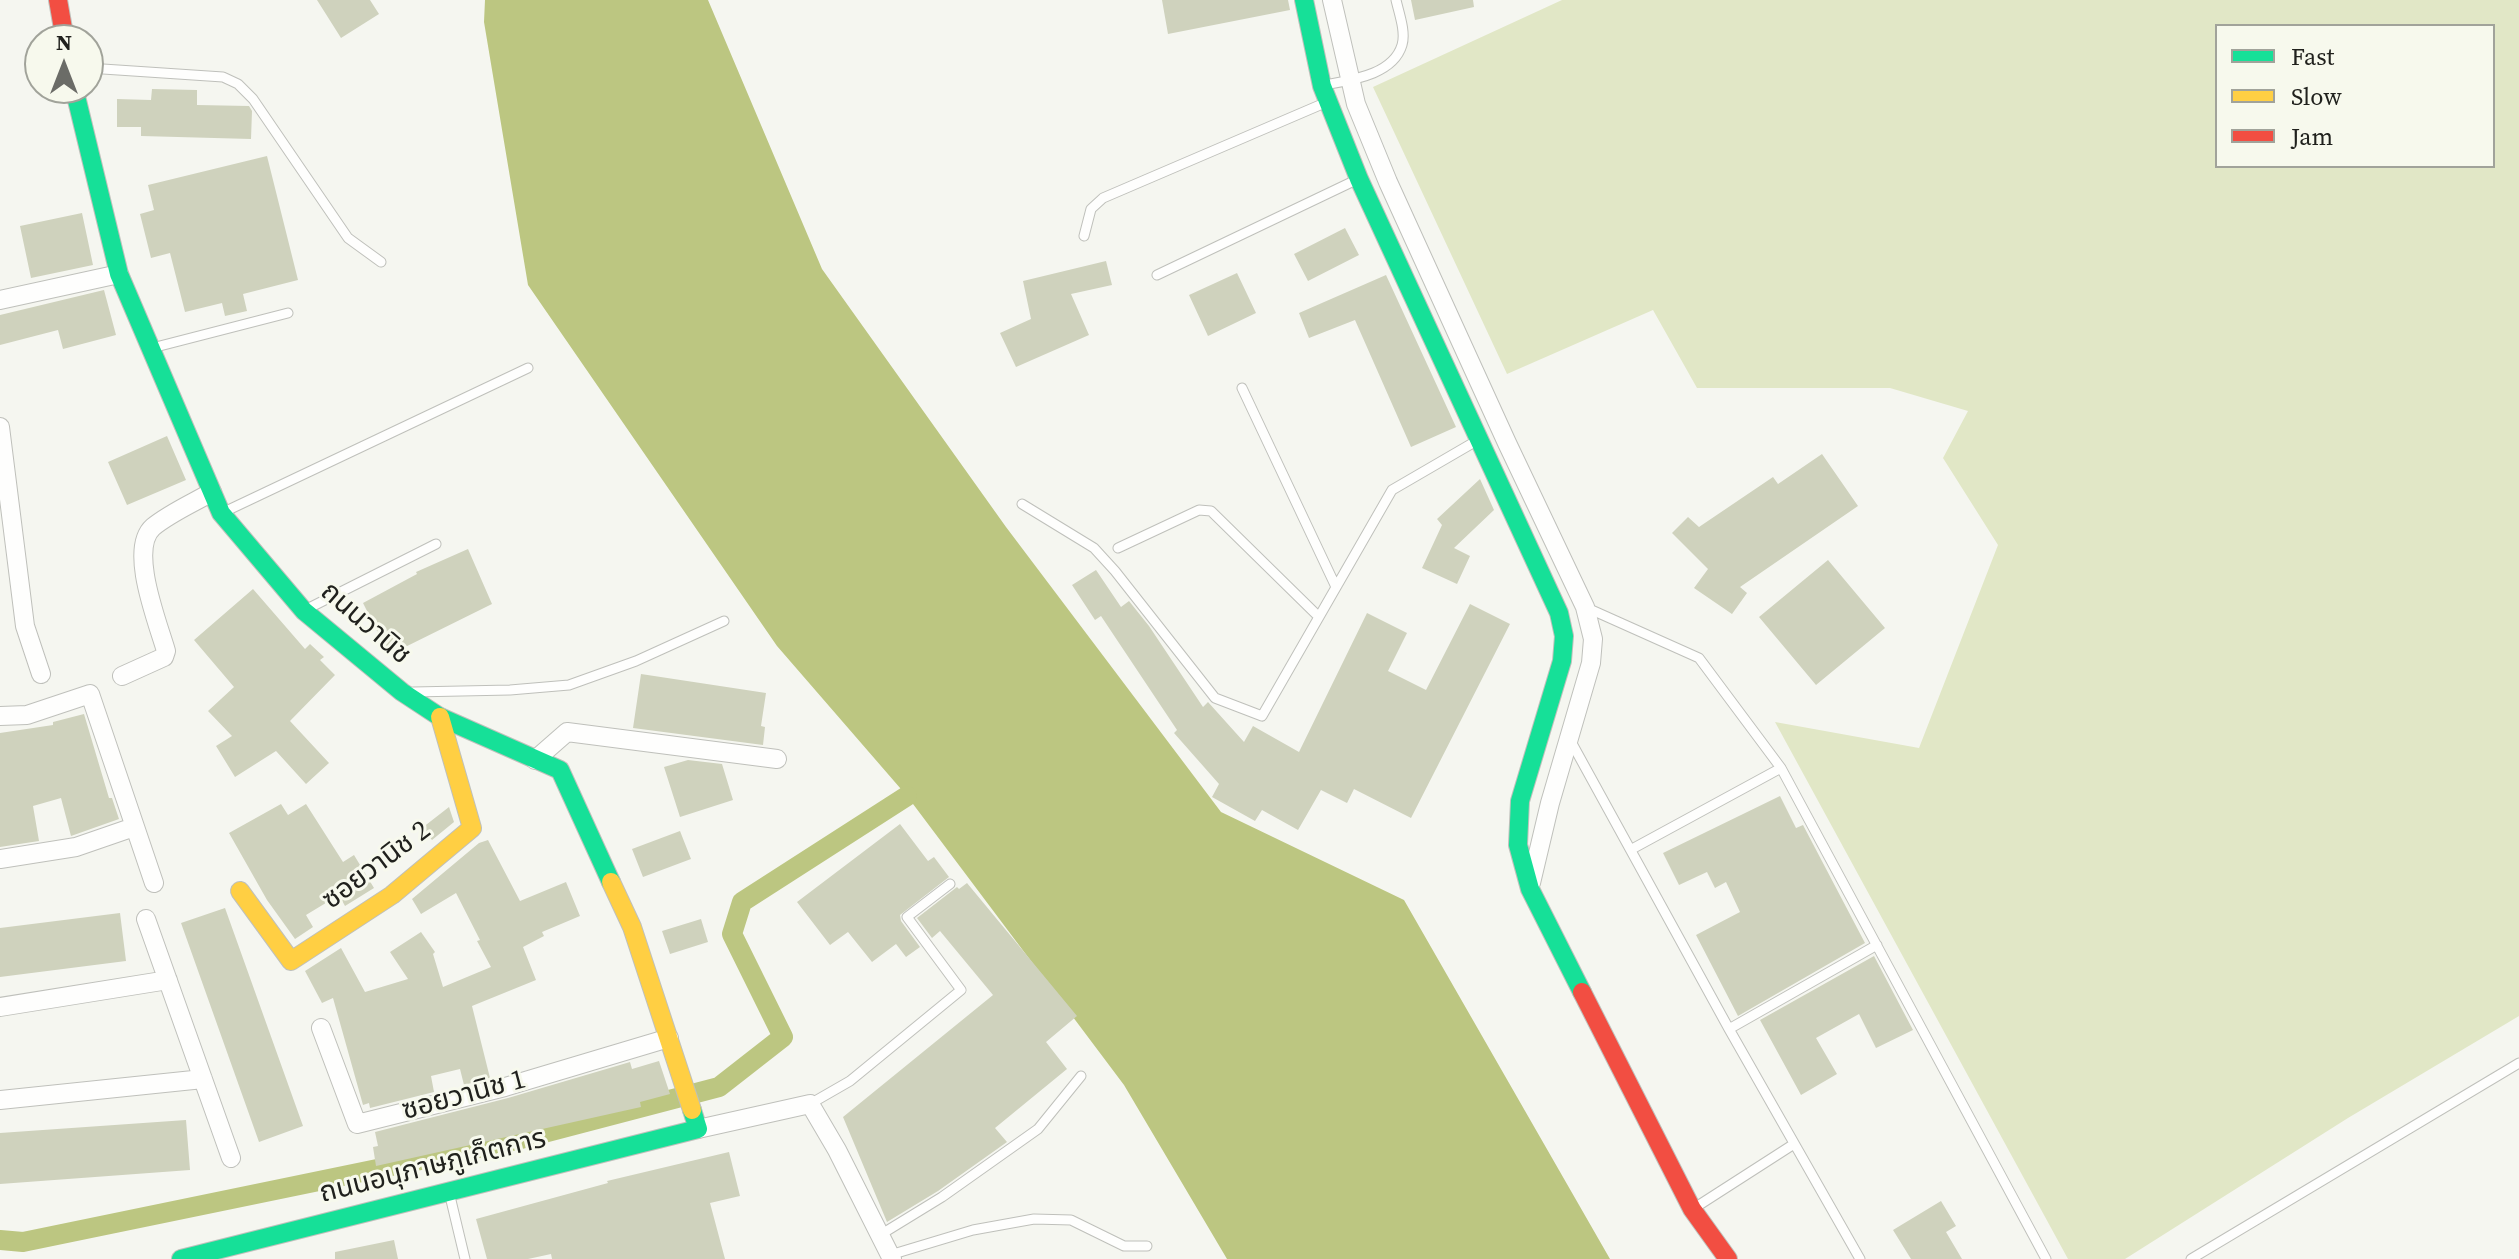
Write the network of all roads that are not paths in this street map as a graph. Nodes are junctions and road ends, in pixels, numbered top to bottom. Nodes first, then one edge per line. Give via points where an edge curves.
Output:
1 (58, 0) edge
2 (1304, 0) edge
3 (1332, 0) edge
4 (1396, 0) edge
5 (62, 24) edge
6 (104, 69) edge
7 (1349, 80) junction
8 (1324, 94) junction
9 (78, 104) edge
10 (1359, 179) junction
11 (1084, 236) dead end
12 (381, 262) dead end
13 (119, 274) junction
14 (1157, 275) dead end
15 (0, 300) edge
16 (288, 313) dead end
17 (149, 348) junction
18 (528, 368) dead end
19 (1242, 388) dead end
20 (0, 427) edge
21 (1478, 440) junction
22 (212, 492) junction
23 (1022, 504) dead end
24 (221, 513) junction
25 (436, 544) dead end
26 (1118, 548) dead end
27 (1336, 587) junction
28 (1585, 607) junction
29 (304, 611) junction
30 (1319, 617) junction
31 (724, 621) dead end
32 (41, 674) dead end
33 (122, 676) dead end
34 (402, 692) junction
35 (0, 716) edge
36 (440, 717) junction
37 (1569, 738) junction
38 (777, 759) dead end
39 (535, 760) junction
40 (1781, 768) junction
41 (134, 827) junction
42 (1632, 849) junction
43 (0, 859) edge
44 (154, 883) dead end
45 (950, 884) dead end
46 (1530, 889) junction
47 (240, 891) dead end
48 (146, 919) dead end
49 (1877, 945) junction
50 (168, 980) junction
51 (0, 1007) edge
52 (321, 1028) dead end
53 (1729, 1029) junction
54 (669, 1038) junction
55 (2519, 1063) edge
56 (1081, 1076) dead end
57 (203, 1079) junction
58 (0, 1100) edge
59 (810, 1104) junction
60 (698, 1129) junction
61 (1794, 1144) junction
62 (231, 1158) dead end
63 (449, 1192) junction
64 (1692, 1209) junction
65 (880, 1235) junction
66 (1147, 1246) dead end
67 (891, 1257) edge
68 (181, 1259) edge
69 (465, 1259) edge
70 (1728, 1259) edge
71 (1860, 1259) edge
72 (2046, 1259) edge
73 (2191, 1259) edge

1 - 5 street
2 - 8 street
3 - 7 street
4 - 7 lane via 1402,44 1390,64
6 - 12 lane via 223,77 238,84 348,238
7 - 8 lane
7 - 28 street via 1388,182
8 - 10 street
8 - 11 lane via 1103,198 1091,209
9 - 13 street, ถนนวานิช
10 - 14 lane
10 - 21 street
13 - 15 street
13 - 17 street, ถนนวานิช
16 - 17 lane
17 - 22 street, ถนนวานิช
18 - 24 lane
19 - 27 lane
20 - 32 street via 25,626
21 - 27 lane via 1392,490
21 - 46 street via 1559,613 1564,636 1562,661 1520,801 1518,845
22 - 24 street, ถนนวานิช
22 - 33 street via 151,529 145,540 141,558 166,651 164,657
23 - 30 lane via 1094,548 1215,698 1262,716
24 - 29 street, ถนนวานิช
25 - 29 lane
26 - 30 lane via 1199,510 1211,511
27 - 30 lane
28 - 37 street via 1593,639 1591,663
28 - 40 lane via 1699,658
29 - 34 street, ถนนวานิช
31 - 34 lane via 569,685
34 - 36 street, ถนนวานิช
35 - 41 street via 27,715 90,694
36 - 39 street, ถนนวานิช
36 - 47 street, ซอยวานิช 2 via 472,828 392,895 291,961
37 - 42 lane
37 - 46 street
38 - 39 street via 567,732
39 - 54 street, ถนนวานิช via 560,770 632,927
40 - 42 lane
40 - 49 lane
41 - 43 street via 76,847
41 - 44 street
42 - 53 lane
45 - 59 lane via 907,917 961,990 850,1081
46 - 64 street
48 - 50 street
49 - 53 lane
49 - 72 lane
50 - 51 street
50 - 57 street
52 - 54 street, ซอยวานิช 1 via 357,1124
53 - 61 lane
54 - 60 street, ถนนวานิช
55 - 73 lane
56 - 65 lane via 1038,1129
57 - 58 street
57 - 62 street
59 - 60 street
59 - 65 street
60 - 63 street, ถนนอนุภาษภูเก็ตการ
61 - 64 lane
61 - 71 lane
63 - 68 street, ถนนอนุภาษภูเก็ตการ
63 - 69 lane
64 - 70 street
65 - 67 street
66 - 67 lane via 1124,1246 1071,1220 1034,1219 973,1230

